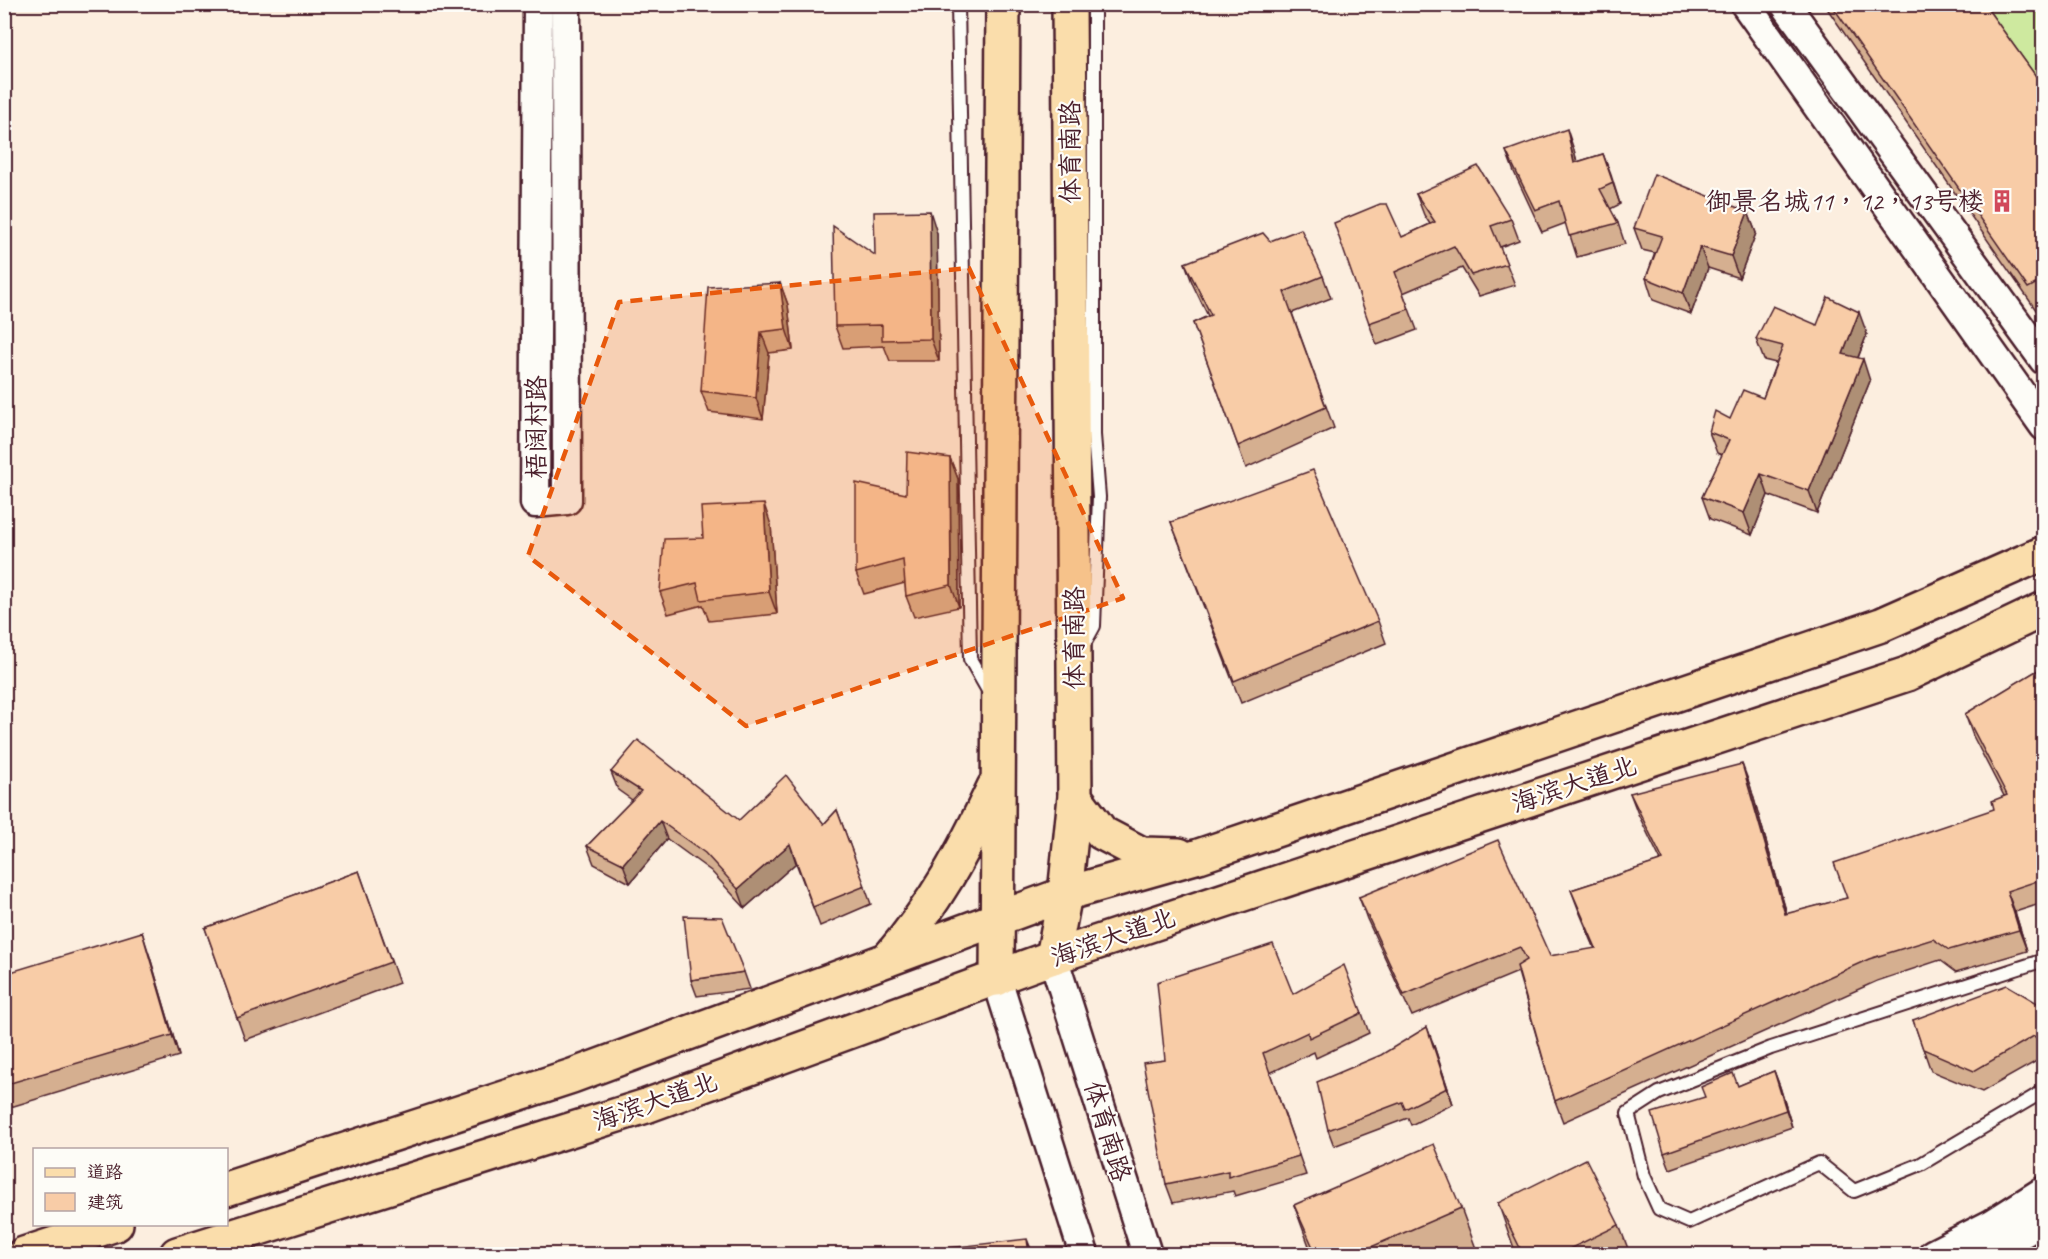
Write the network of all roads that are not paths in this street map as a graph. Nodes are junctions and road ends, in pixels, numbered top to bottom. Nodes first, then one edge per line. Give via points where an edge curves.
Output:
1 (538, 4) edge
2 (567, 4) edge
3 (958, 4) edge
4 (1003, 4) edge
5 (1069, 4) edge
6 (1094, 4) edge
7 (1745, 4) edge
8 (1785, 4) edge
9 (2043, 360) edge
10 (2043, 426) edge
11 (2043, 553) edge
12 (2043, 609) edge
13 (1074, 663) junction
14 (998, 709) junction
15 (998, 777) junction
16 (1075, 797) junction
17 (1199, 856) junction
18 (1065, 894) junction
19 (997, 921) junction
20 (1053, 957) junction
21 (2043, 960) edge
22 (886, 961) junction
23 (997, 979) junction
24 (2043, 1091) edge
25 (228, 1188) edge
26 (2043, 1191) edge
27 (2043, 1221) edge
28 (110, 1226) edge
29 (24, 1254) edge
30 (177, 1254) edge
31 (1084, 1254) edge
32 (1147, 1254) edge
33 (1933, 1254) edge
34 (1984, 1254) edge

1 - 2 street, 梧阔村路 via 535,503 567,500
3 - 14 lane via 970,659
4 - 14 main road
5 - 13 main road, 体育南路
6 - 13 lane via 1094,435 1099,497 1094,626
7 - 10 street
8 - 9 street
11 - 17 main road, 海滨大道北 via 1881,625
12 - 20 main road, 海滨大道北 via 1907,674
13 - 16 main road, 体育南路
14 - 15 main road
15 - 19 main road
15 - 22 main road via 965,849 922,920
16 - 17 main road via 1102,833 1142,854
16 - 18 main road, 体育南路
17 - 18 main road, 海滨大道北
18 - 19 main road, 海滨大道北
18 - 20 main road, 体育南路
19 - 22 main road, 海滨大道北
19 - 23 main road
20 - 23 main road, 海滨大道北
20 - 32 street, 体育南路
21 - 24 lane via 1771,1048 1659,1093 1628,1113 1644,1176 1659,1209 1689,1222 1819,1163 1854,1191 1920,1164
22 - 25 main road, 海滨大道北 via 572,1076
23 - 30 main road, 海滨大道北 via 646,1106
23 - 31 street
26 - 33 street via 1992,1224
27 - 34 street
28 - 29 main road

